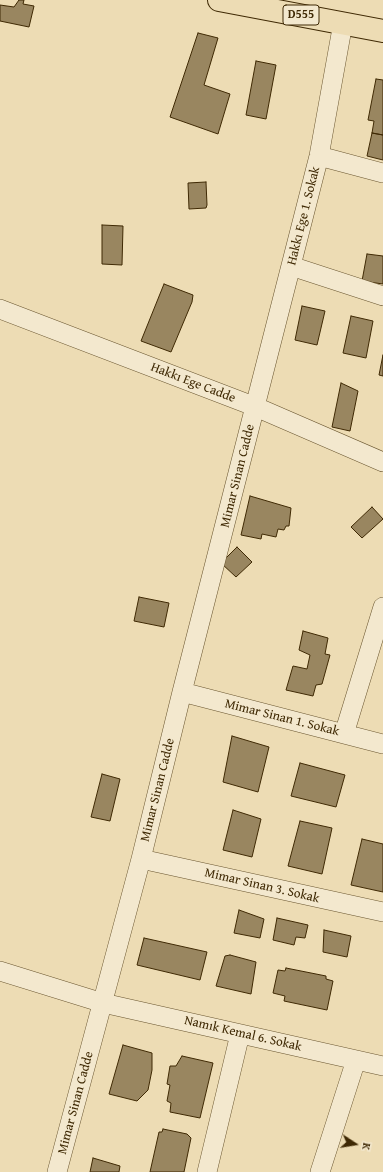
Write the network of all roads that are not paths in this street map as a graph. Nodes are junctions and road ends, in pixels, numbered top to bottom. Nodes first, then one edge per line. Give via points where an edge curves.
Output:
1 (219, 0) edge
2 (343, 23) junction
3 (383, 31) edge
4 (319, 156) junction
5 (383, 173) edge
6 (292, 266) junction
7 (383, 296) edge
8 (0, 309) edge
9 (256, 407) junction
10 (383, 462) edge
11 (383, 607) edge
12 (182, 692) junction
13 (344, 734) junction
14 (383, 744) edge
15 (142, 859) junction
16 (383, 912) edge
17 (0, 971) edge
18 (103, 1003) junction
19 (240, 1034) junction
20 (356, 1060) junction
21 (383, 1066) edge
22 (57, 1172) edge
23 (207, 1172) edge
24 (320, 1172) edge

1 - 2 main road, D555
2 - 3 main road, D555
2 - 4 street, Hakkı Ege 1. Sokak
4 - 5 street
4 - 6 street, Hakkı Ege 1. Sokak
6 - 7 street
6 - 9 street, Hakkı Ege 1. Sokak
8 - 9 street, Hakkı Ege Cadde
9 - 10 street, Hakkı Ege Cadde
9 - 12 street, Mimar Sinan Cadde
11 - 13 street
12 - 13 street, Mimar Sinan 1. Sokak
12 - 15 street, Mimar Sinan Cadde
13 - 14 street, Mimar Sinan 1. Sokak
15 - 16 street, Mimar Sinan 3. Sokak
15 - 18 street, Mimar Sinan Cadde
17 - 18 street, Namık Kemal 6. Sokak
18 - 19 street, Namık Kemal 6. Sokak
18 - 22 street, Mimar Sinan Cadde
19 - 20 street, Namık Kemal 6. Sokak
19 - 23 street
20 - 21 street, Namık Kemal 6. Sokak
20 - 24 street

